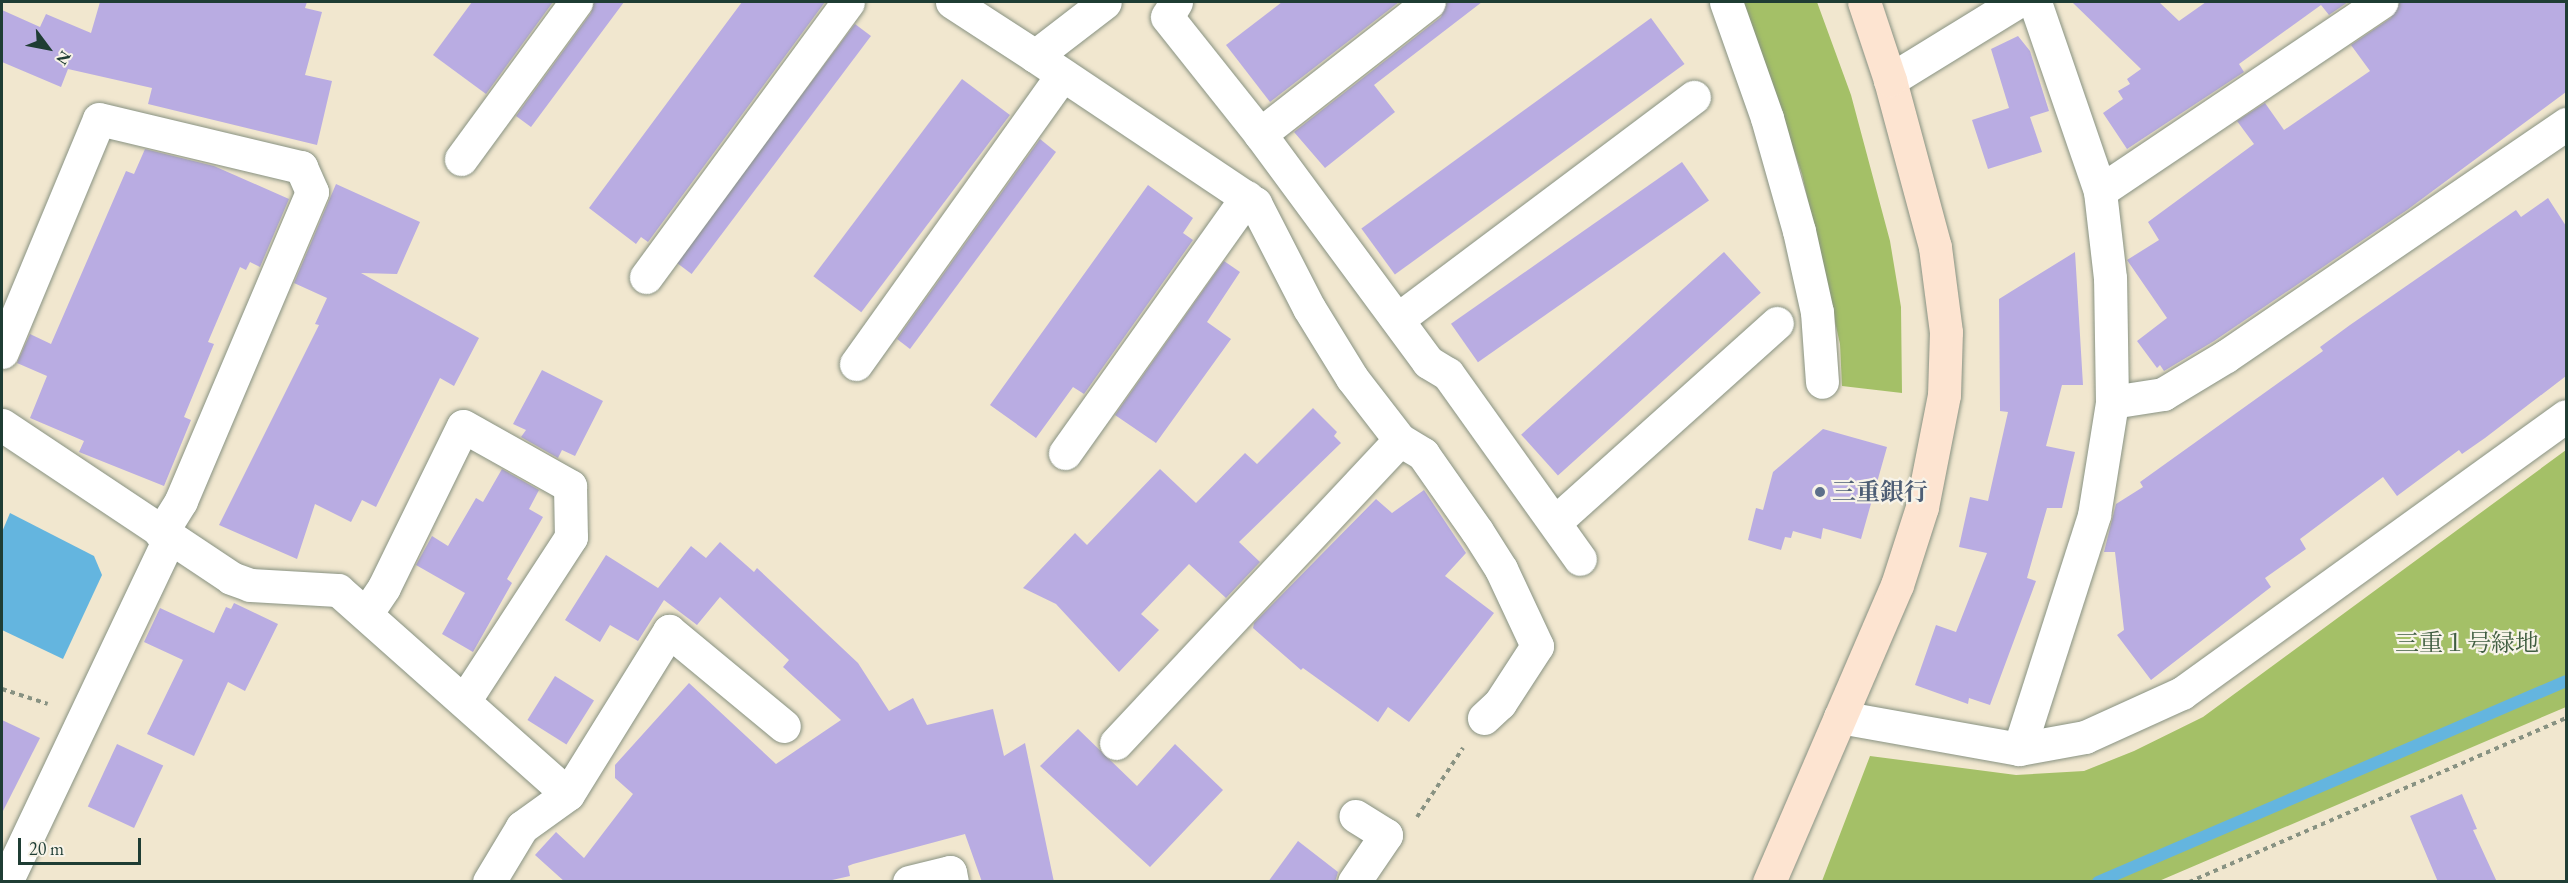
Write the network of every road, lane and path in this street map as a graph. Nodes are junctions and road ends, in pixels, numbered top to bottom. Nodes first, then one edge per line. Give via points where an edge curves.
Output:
1 (576, 2) edge
2 (848, 2) edge
3 (952, 2) edge
4 (1105, 2) edge
5 (1176, 2) edge
6 (1429, 2) edge
7 (1726, 2) edge
8 (1864, 2) edge
9 (2017, 2) edge
10 (2035, 2) edge
11 (2381, 2) edge
12 (992, 12) edge
13 (1035, 56) junction
14 (1062, 75) junction
15 (1890, 80) junction
16 (1694, 97) dead end
17 (2566, 124) edge
18 (1260, 134) junction
19 (461, 159) dead end
20 (2100, 191) junction
21 (1247, 197) junction
22 (646, 277) dead end
23 (1398, 319) junction
24 (1777, 323) dead end
25 (2, 352) edge
26 (856, 364) dead end
27 (1822, 382) dead end
28 (2112, 402) junction
29 (2566, 416) edge
30 (2, 424) edge
31 (1400, 440) junction
32 (1065, 453) dead end
33 (1555, 522) junction
34 (165, 536) junction
35 (1581, 559) dead end
36 (366, 614) junction
37 (2, 689) edge
38 (464, 700) junction
39 (83, 716) junction
40 (1840, 717) junction
41 (1484, 718) joint
42 (2566, 718) edge
43 (784, 726) dead end
44 (1116, 743) dead end
45 (2019, 749) junction
46 (568, 794) junction
47 (1355, 816) dead end
48 (1386, 835) junction
49 (6, 882) edge
50 (489, 882) edge
51 (909, 882) edge
52 (952, 882) edge
53 (1354, 882) edge
54 (1769, 882) edge
55 (2189, 882) edge

1 - 19 street
2 - 22 street
3 - 12 street
4 - 13 street
5 - 18 street via 1167,17
6 - 18 street
7 - 27 street via 1767,118 1799,231 1819,322
8 - 15 street
9 - 15 street
10 - 20 street
11 - 20 street
12 - 13 street
13 - 14 street
14 - 21 street
14 - 26 street
15 - 40 street via 1935,247 1946,332 1944,395 1911,543
16 - 23 street
17 - 28 street via 2217,362 2163,394
18 - 23 street
20 - 28 street via 2110,278
21 - 31 street via 1255,203 1309,308 1352,378
21 - 32 street
23 - 33 street via 1428,362 1448,374
24 - 33 street
25 - 34 street via 99,119 301,167 312,192
28 - 45 street via 2094,515
29 - 45 street via 2182,693 2085,737
30 - 34 street
31 - 41 street via 1423,454 1477,531 1501,569 1537,646 1500,703
31 - 44 street
33 - 35 street
34 - 36 street via 241,581 338,590
34 - 39 street
36 - 38 street
36 - 38 street via 384,587 463,426 570,486 571,537
37 - 39 path
38 - 46 street
39 - 49 street
40 - 45 street
40 - 54 street
41 - 48 path via 1417,816
42 - 55 path
43 - 46 street via 669,631
46 - 50 street via 522,827
47 - 48 street
48 - 53 street
51 - 52 street via 950,872

